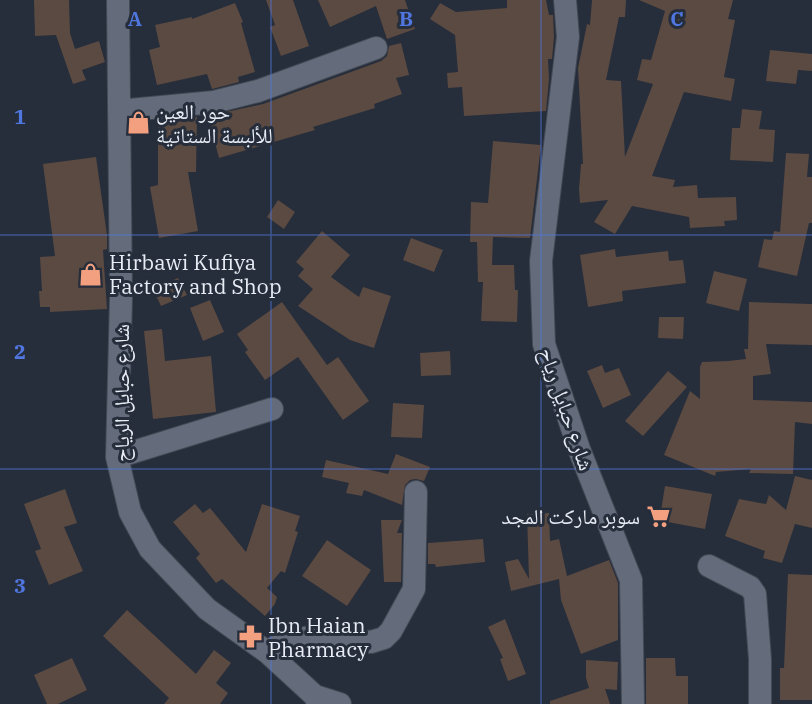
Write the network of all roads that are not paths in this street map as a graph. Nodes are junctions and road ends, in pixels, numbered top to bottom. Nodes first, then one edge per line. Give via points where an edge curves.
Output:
1 (118, 0) edge
2 (565, 0) edge
3 (376, 48) dead end
4 (119, 111) junction
5 (272, 409) dead end
6 (117, 457) junction
7 (416, 492) dead end
8 (710, 566) dead end
9 (267, 652) junction
10 (317, 700) edge
11 (340, 704) edge
12 (633, 704) edge
13 (760, 704) edge

1 - 4 street, شارع حبايل الرياح
2 - 12 street, شارع حبايل رياح via 568,37 541,261 544,344 579,449 631,580
3 - 4 street via 258,91 225,99
4 - 6 street, شارع حبايل الرياح via 121,298
5 - 6 street
6 - 9 street, شارع حبايل الرياح via 130,512 150,549 207,609
7 - 9 street via 414,589 388,635 371,642 300,637
8 - 13 street via 750,586 755,594
9 - 10 street, شارع حبايل الرياح
10 - 11 street

